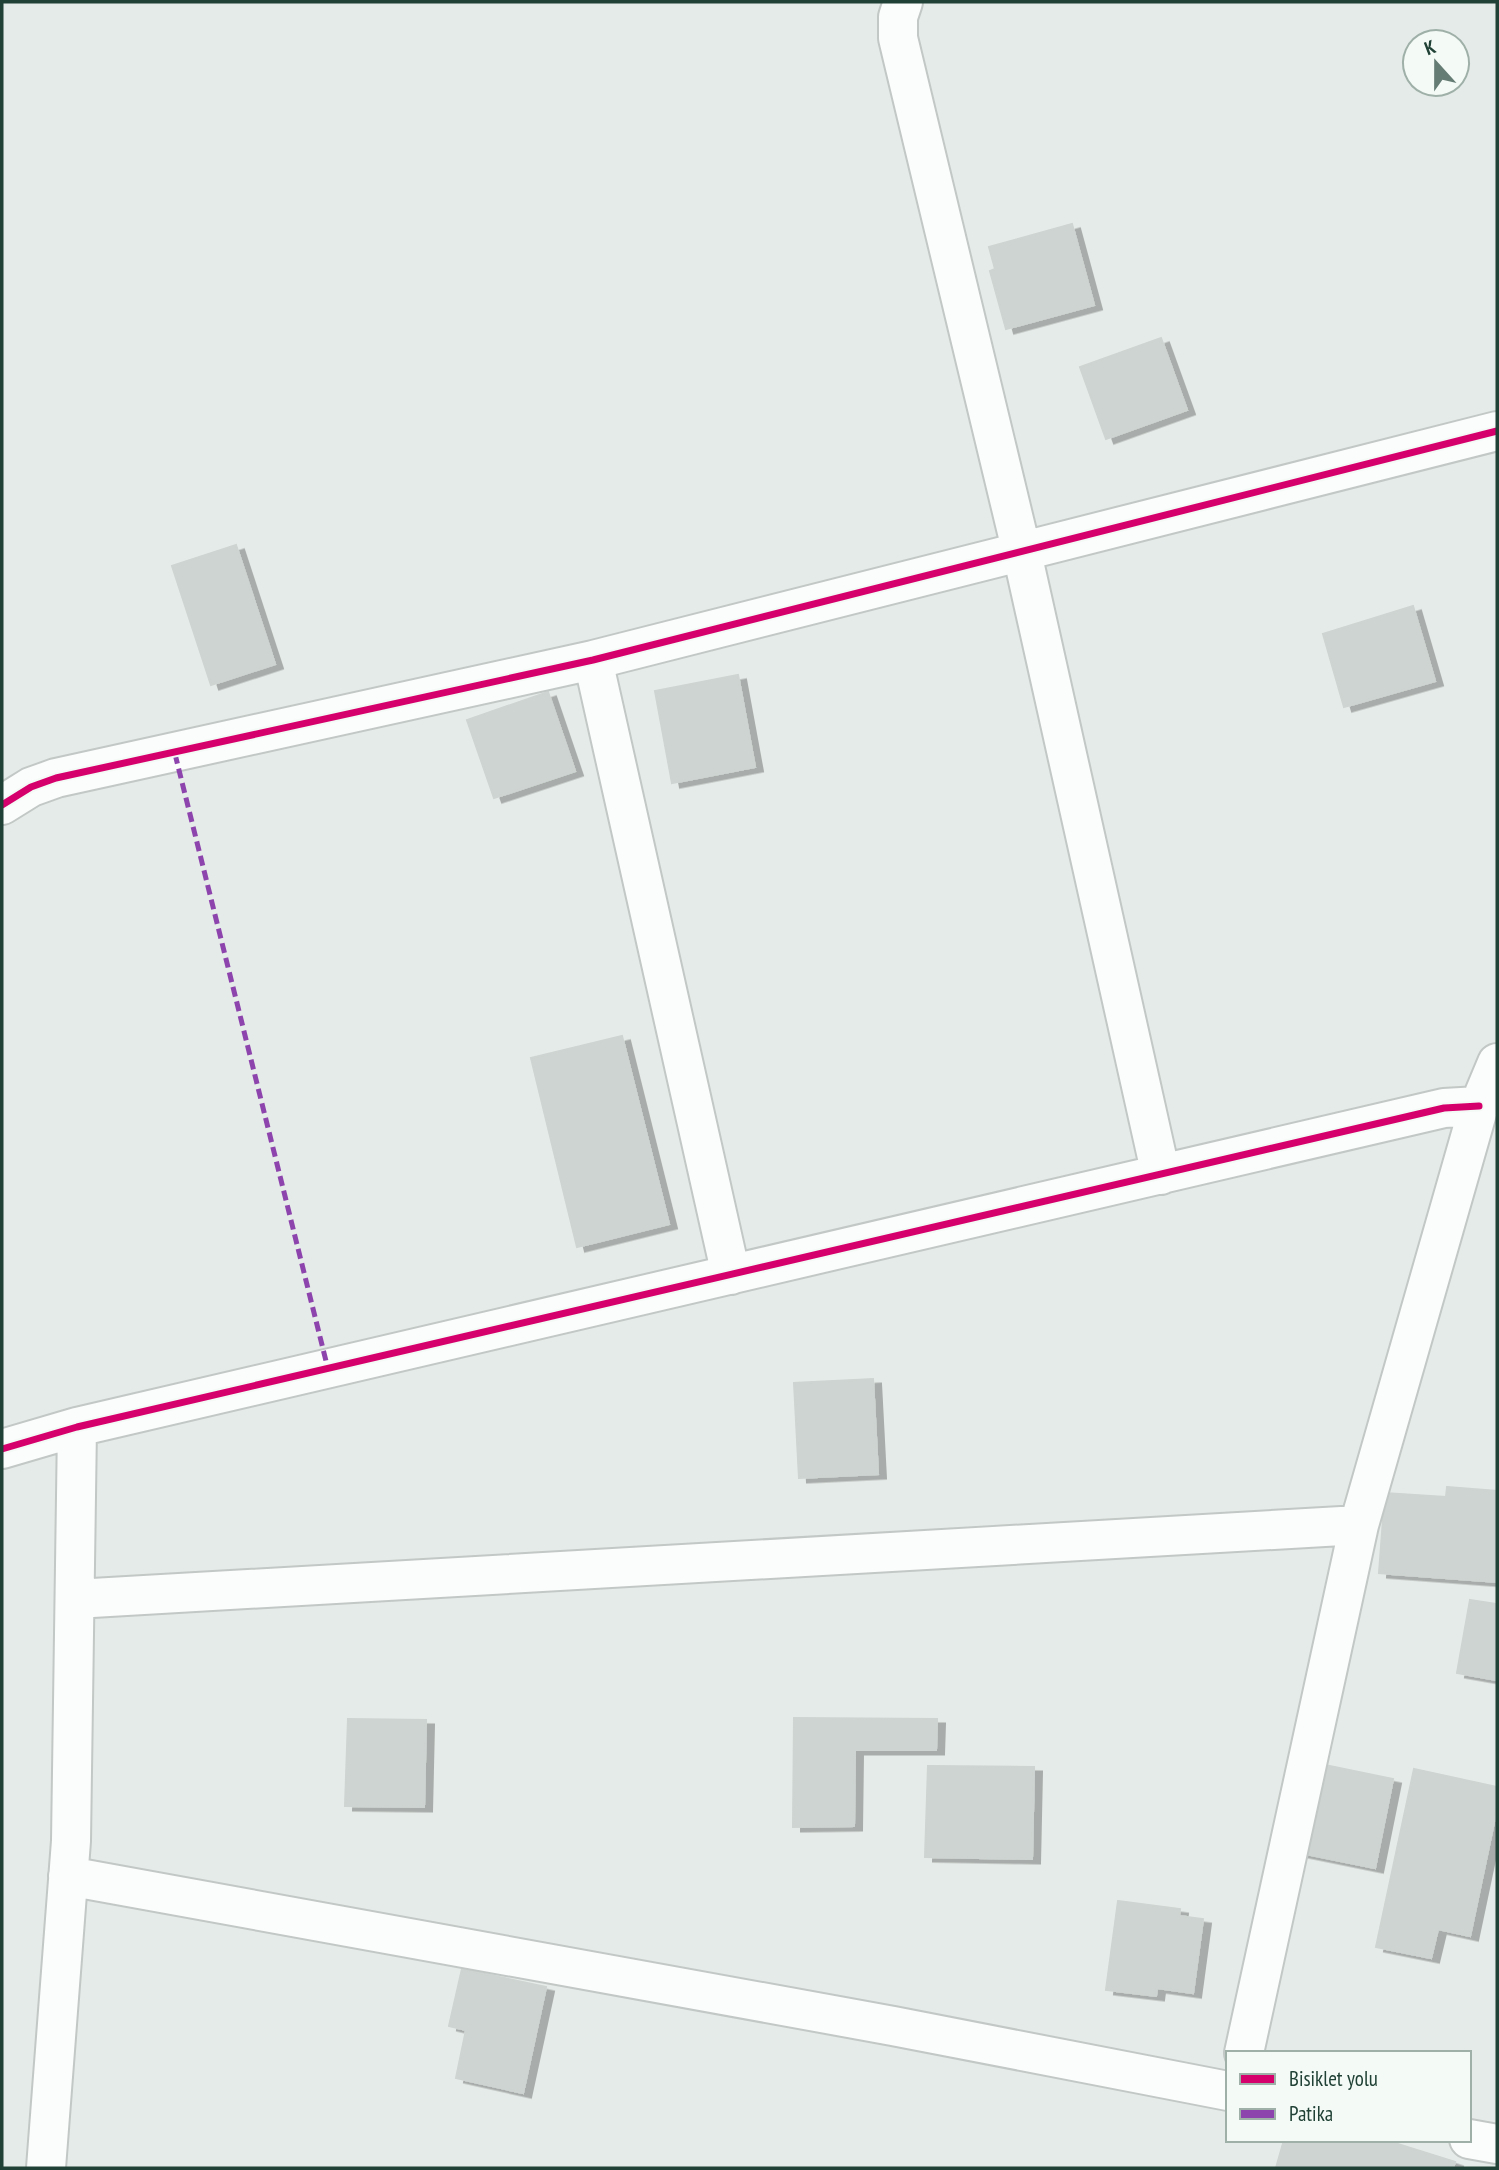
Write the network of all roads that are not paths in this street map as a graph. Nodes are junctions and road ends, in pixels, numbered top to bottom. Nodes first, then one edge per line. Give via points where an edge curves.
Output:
1 (903, 2) edge
2 (1497, 431) edge
3 (1022, 553) junction
4 (593, 660) junction
5 (2, 805) edge
6 (1497, 1063) edge
7 (1479, 1106) junction
8 (1161, 1175) junction
9 (731, 1275) junction
10 (77, 1427) junction
11 (2, 1449) edge
12 (1359, 1525) junction
13 (75, 1599) junction
14 (68, 1876) junction
15 (1244, 2051) edge
16 (1226, 2091) edge
17 (1471, 2139) edge
18 (1497, 2144) edge
19 (46, 2168) edge

1 - 3 street via 898,38
2 - 3 street
3 - 4 street
3 - 8 street
4 - 5 street via 56,778
4 - 9 street
6 - 7 street
7 - 8 street via 1444,1108
7 - 12 street
8 - 9 street
9 - 10 street
10 - 11 street
10 - 13 street
12 - 13 street
12 - 15 street
13 - 14 street
14 - 16 street
14 - 19 street
17 - 18 street

